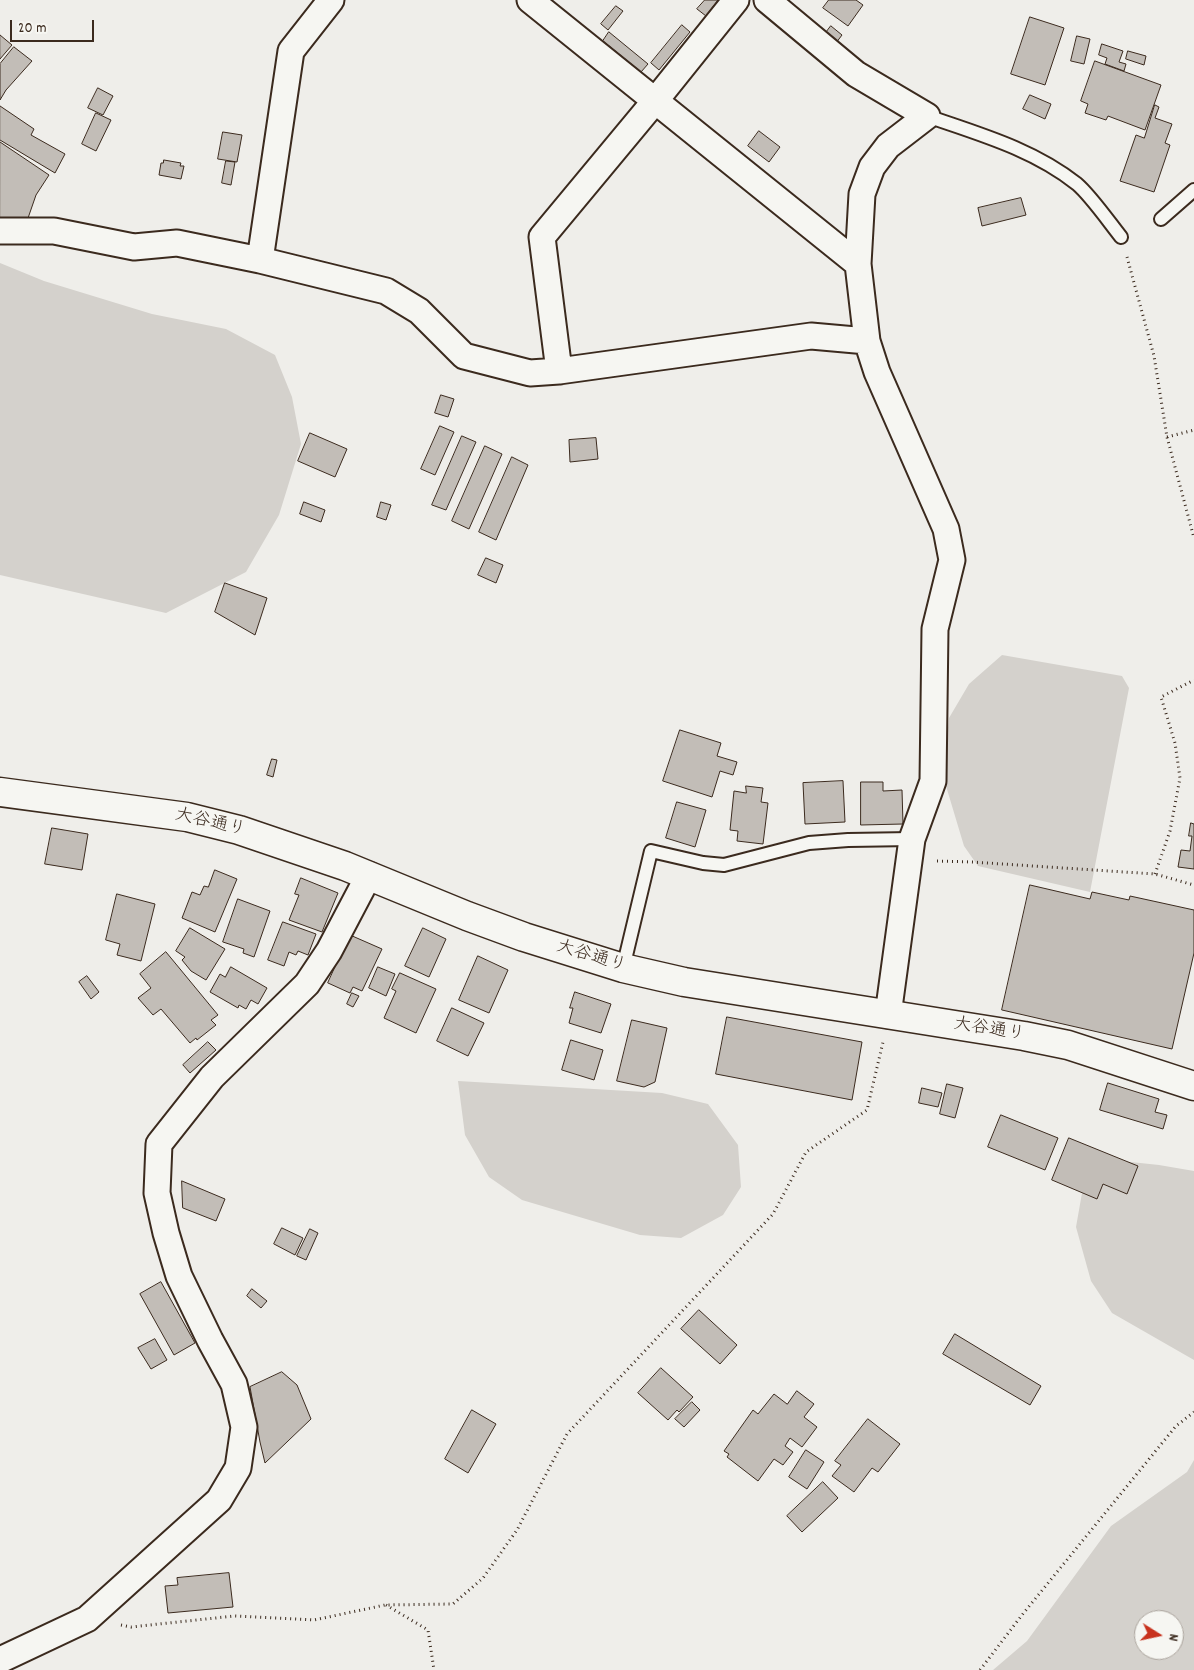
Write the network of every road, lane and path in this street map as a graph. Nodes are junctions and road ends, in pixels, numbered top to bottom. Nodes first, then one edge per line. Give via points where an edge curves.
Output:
1 (331, 0) edge
2 (530, 0) edge
3 (736, 0) edge
4 (767, 0) edge
5 (655, 100) junction
6 (927, 116) junction
7 (1194, 190) edge
8 (1161, 220) dead end
9 (0, 231) edge
10 (1121, 237) joint
11 (260, 260) junction
12 (858, 264) junction
13 (867, 341) junction
14 (559, 371) junction
15 (1194, 430) edge
16 (1168, 438) junction
17 (1194, 538) edge
18 (1194, 680) edge
19 (0, 792) edge
20 (910, 850) junction
21 (1155, 874) junction
22 (369, 875) junction
23 (1194, 885) edge
24 (623, 968) junction
25 (888, 1015) junction
26 (1194, 1086) edge
27 (1194, 1412) edge
28 (385, 1605) junction
29 (87, 1619) junction
30 (0, 1660) edge
31 (434, 1670) edge
32 (980, 1670) edge

1 - 11 street via 291,51
2 - 5 street
3 - 5 street
4 - 6 street via 856,74
5 - 12 street
5 - 14 street via 542,238
6 - 10 lane via 1002,142 1047,163 1078,186
6 - 12 street via 888,146 872,167 862,194
7 - 8 lane
9 - 11 street via 54,232 134,247 177,244
10 - 16 path via 1154,356
11 - 14 street via 386,291 419,311 464,356 530,373
12 - 13 street
13 - 14 street via 811,336
13 - 20 street via 877,372 946,529 952,560 935,629 933,781
15 - 16 path
16 - 17 path
18 - 21 path via 1161,697 1175,743 1180,778 1170,832
19 - 22 street, 大谷通り via 187,817 300,849
20 - 21 path via 972,862
20 - 24 lane via 848,840 808,843 724,865 651,851
20 - 25 street
21 - 23 path
22 - 24 street, 大谷通り via 524,937
22 - 29 street via 329,951 307,984 212,1077 159,1144 157,1193 179,1276 234,1384 244,1427 238,1468 219,1500
24 - 25 street, 大谷通り via 684,982
25 - 26 street, 大谷通り via 1068,1046
25 - 28 path via 867,1110 806,1152 773,1214 567,1434 516,1530 482,1578 453,1604
27 - 32 path via 1176,1426
28 - 29 path via 314,1620 234,1616 131,1627
28 - 31 path via 428,1630
29 - 30 street

